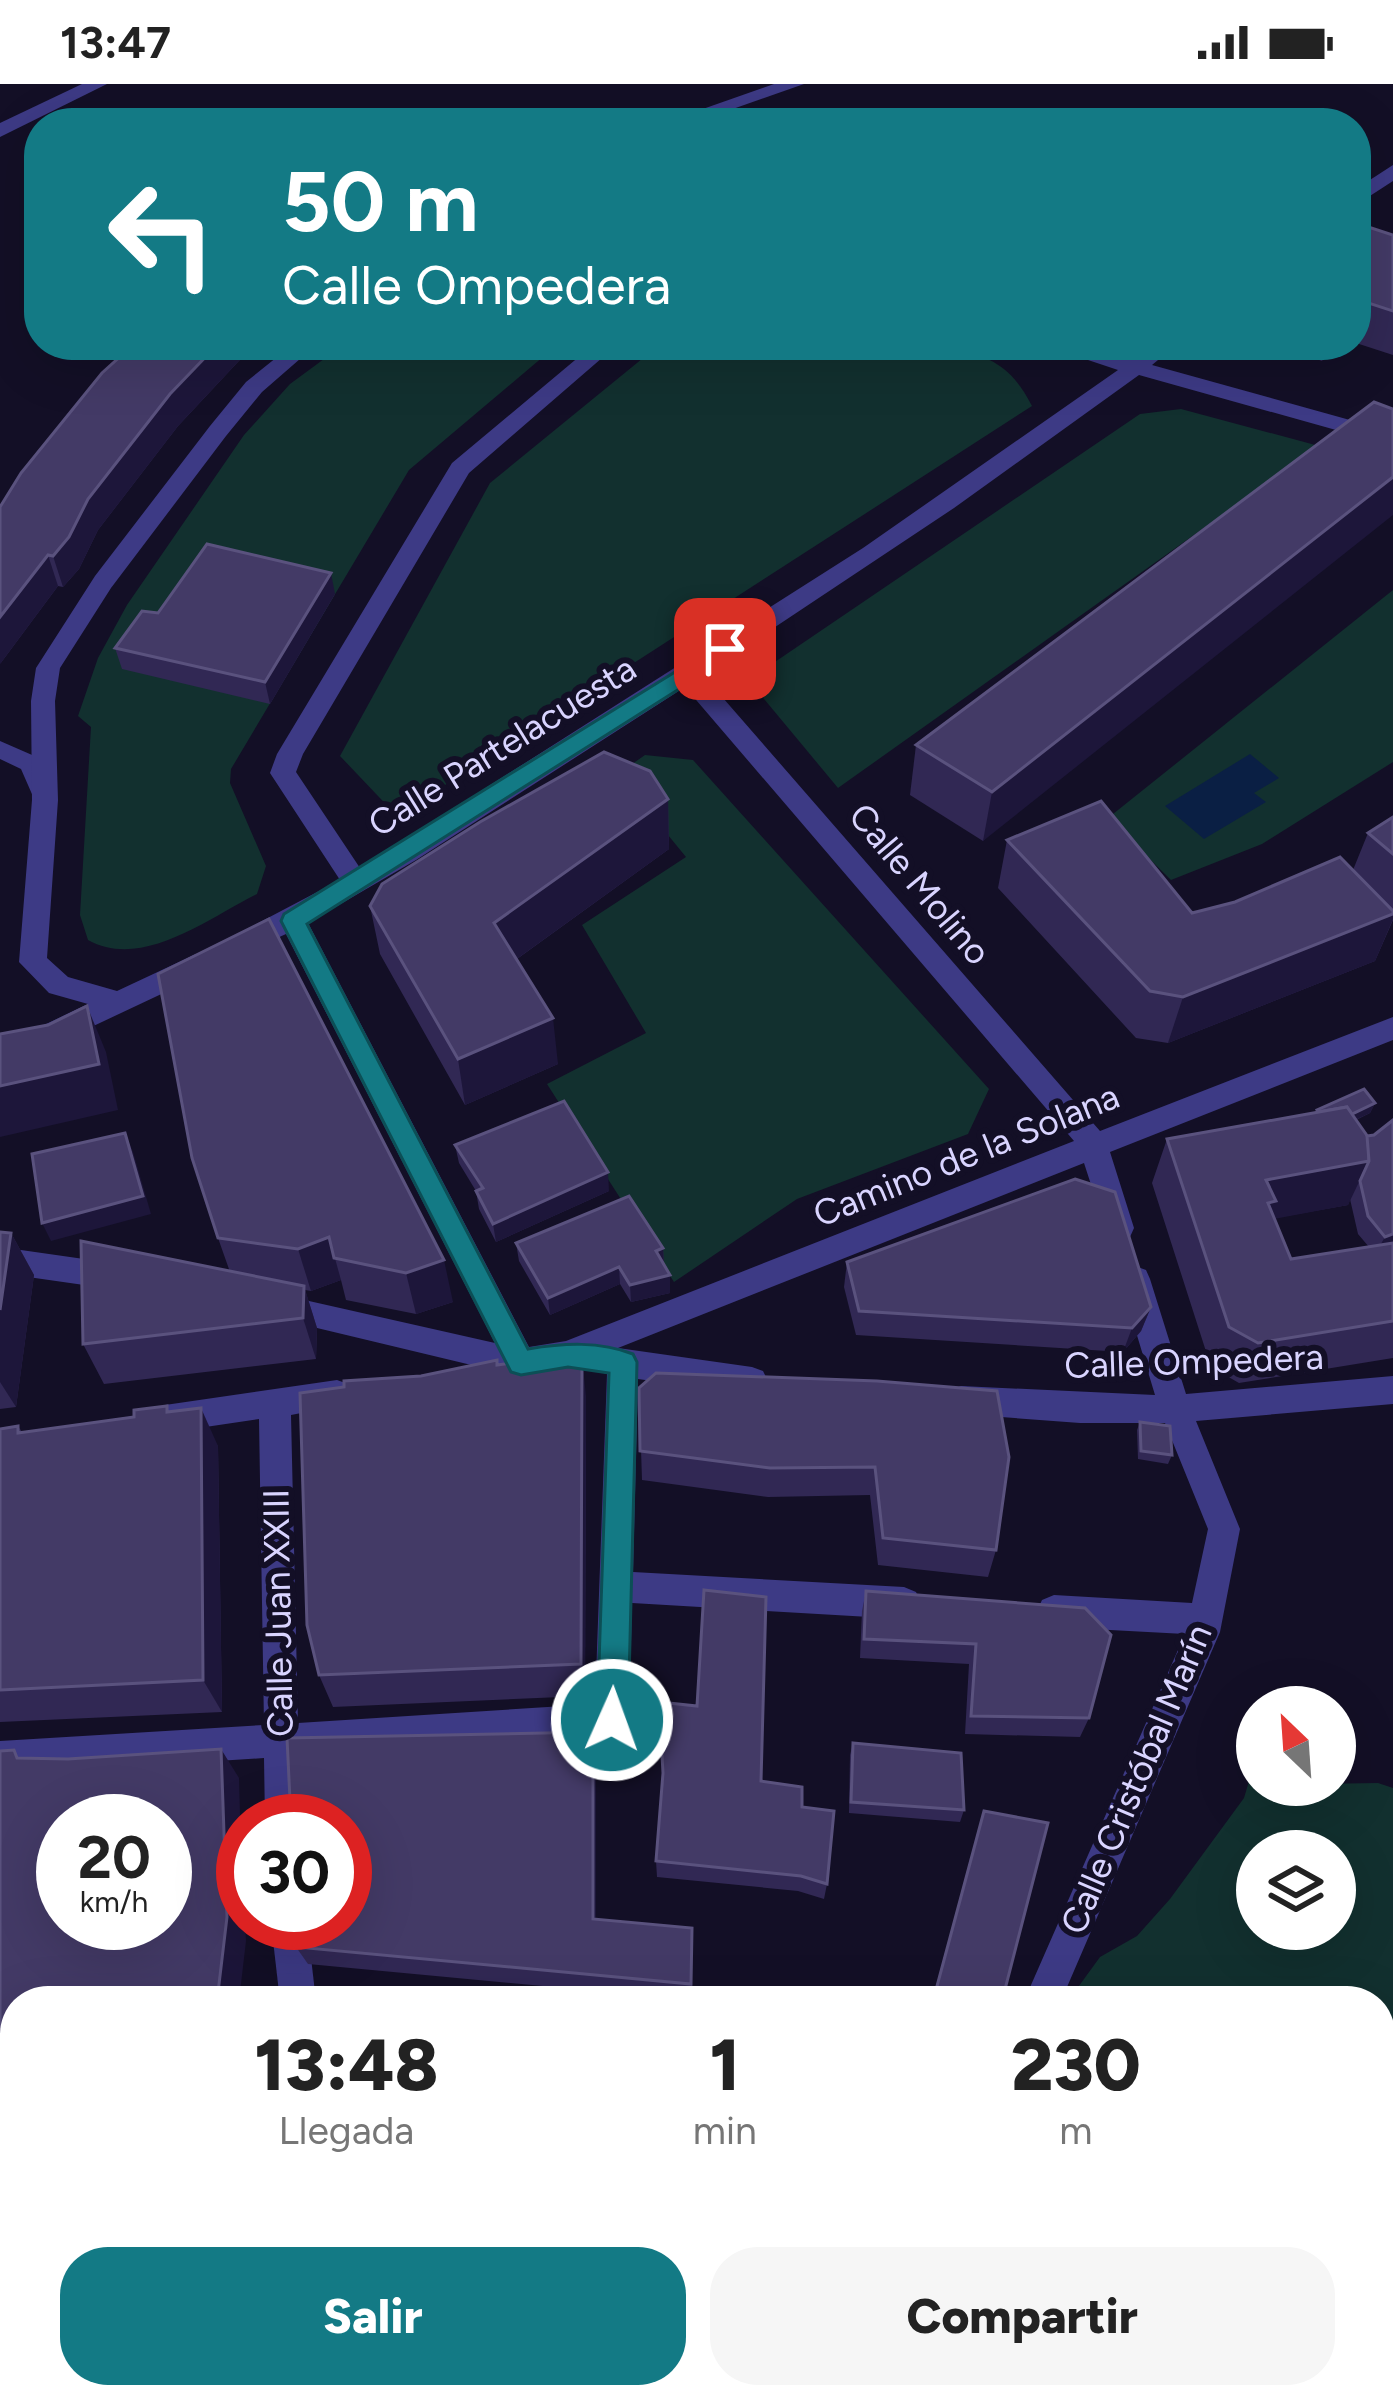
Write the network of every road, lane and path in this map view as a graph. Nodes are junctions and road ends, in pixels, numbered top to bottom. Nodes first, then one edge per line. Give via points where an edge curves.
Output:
1 (97, 84) edge
2 (794, 84) edge
3 (47, 108) edge
4 (720, 108) edge
5 (288, 360) edge
6 (588, 360) edge
7 (1107, 360) edge
8 (1145, 360) edge
9 (1135, 368) junction
10 (1393, 439) edge
11 (688, 674) junction
12 (0, 749) edge
13 (45, 800) junction
14 (356, 883) junction
15 (293, 921) junction
16 (118, 1002) junction
17 (1393, 1028) edge
18 (0, 1059) edge
19 (1093, 1143) junction
20 (0, 1260) edge
21 (148, 1281) edge
22 (257, 1302) edge
23 (568, 1354) junction
24 (623, 1362) junction
25 (521, 1363) junction
26 (432, 1378) edge
27 (783, 1385) edge
28 (365, 1390) edge
29 (1393, 1390) edge
30 (920, 1397) edge
31 (275, 1405) junction
32 (1175, 1409) junction
33 (138, 1422) edge
34 (616, 1587) junction
35 (946, 1605) edge
36 (1017, 1609) edge
37 (1205, 1619) junction
38 (278, 1741) junction
39 (0, 1758) edge
40 (281, 1794) edge
41 (292, 1950) edge
42 (296, 1986) edge
43 (1048, 1986) edge

1 - 3 street
2 - 4 street
5 - 13 street via 242,402 48,668
6 - 14 street via 460,468 290,754 283,772
7 - 9 street
8 - 9 street, Calle Partelacuesta
9 - 10 street
9 - 11 street, Calle Partelacuesta
11 - 14 street, Calle Partelacuesta
11 - 19 street, Calle Molino
12 - 13 lane via 31,764
13 - 16 street via 33,962 58,986
14 - 15 street, Calle Partelacuesta
15 - 16 street, Calle Partelacuesta
15 - 25 street
16 - 18 street, Calle Partelacuesta
17 - 19 street, Camino de la Solana
19 - 23 street, Camino de la Solana
19 - 32 street, Calle Cristóbal Marín
20 - 21 street
22 - 25 street
23 - 24 street
23 - 25 street
24 - 27 street
24 - 34 street
25 - 26 street
28 - 31 street
29 - 32 street, Calle Ompedera
30 - 32 street, Calle Ompedera
31 - 33 street
31 - 38 street, Calle Juan XXIII
32 - 37 street, Calle Cristóbal Marín via 1223,1529
34 - 35 street
34 - 38 street via 612,1720
36 - 37 street
37 - 43 street, Calle Cristóbal Marín
38 - 39 street
38 - 40 street, Calle Juan XXIII
41 - 42 street

